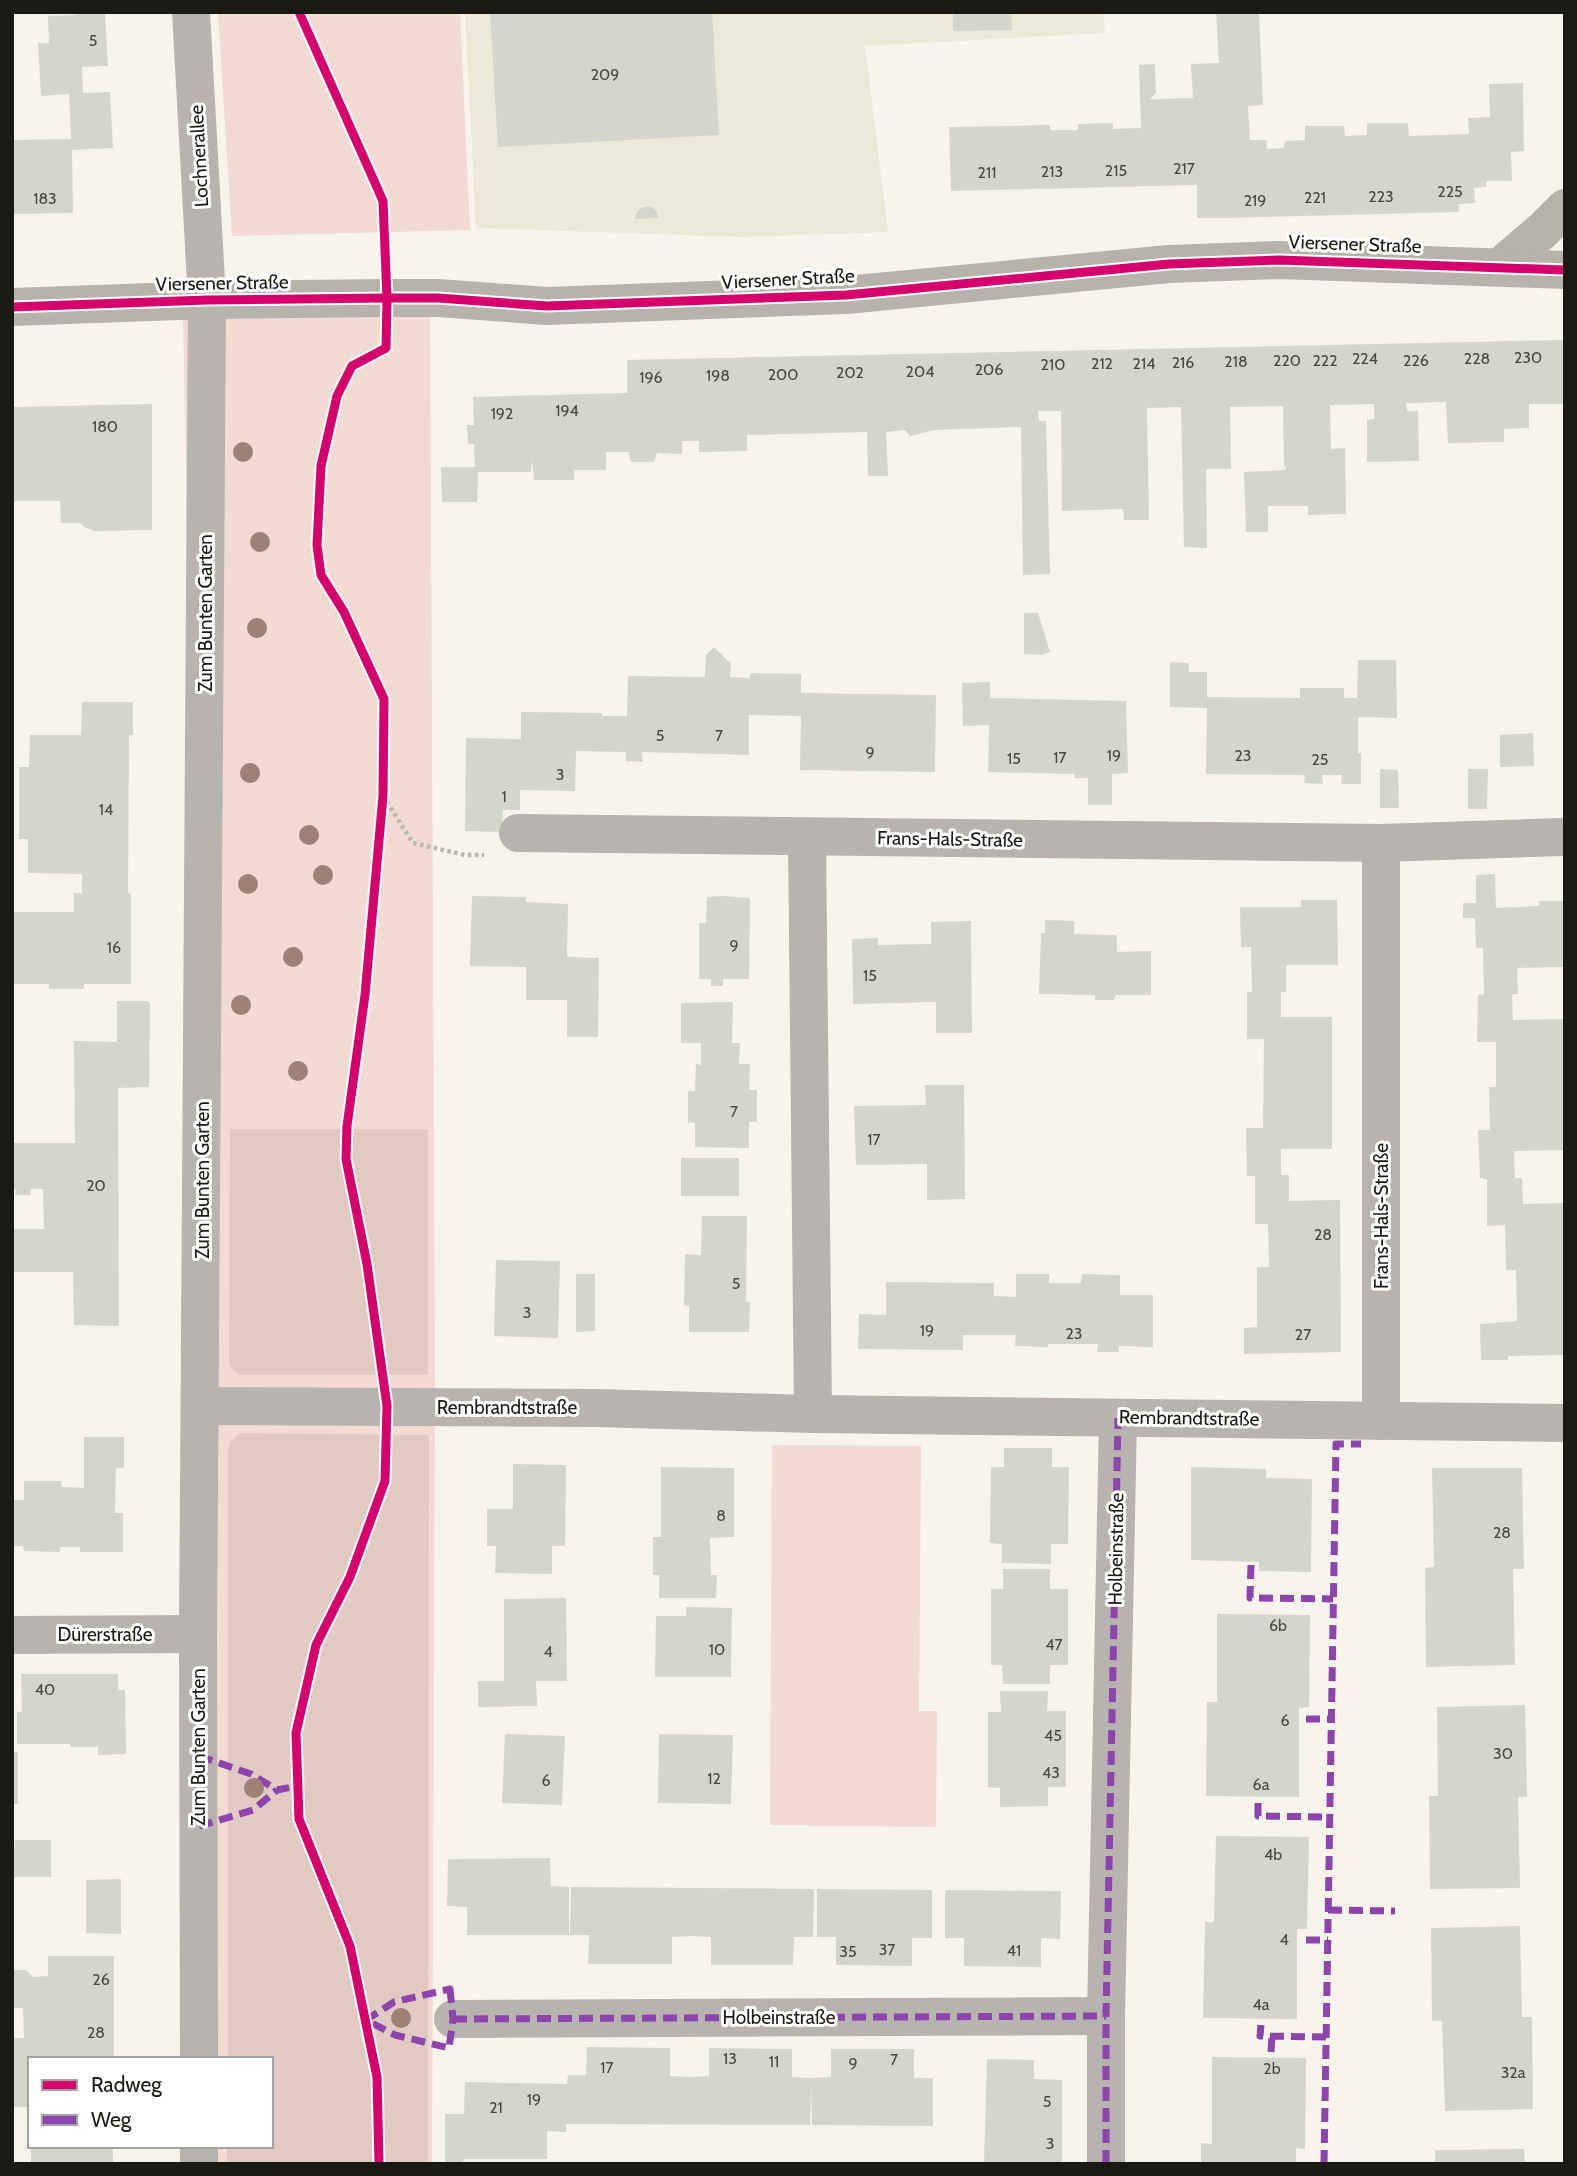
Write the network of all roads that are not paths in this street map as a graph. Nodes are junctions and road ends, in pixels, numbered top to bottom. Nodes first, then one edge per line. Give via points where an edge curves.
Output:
1 (191, 12) edge
2 (1565, 208) edge
3 (1500, 266) junction
4 (1565, 270) edge
5 (207, 300) junction
6 (12, 307) edge
7 (518, 833) road end
8 (1562, 837) dead end
9 (807, 838) junction
10 (1381, 844) junction
11 (201, 1406) junction
12 (813, 1414) junction
13 (1118, 1418) junction
14 (1381, 1421) junction
15 (1565, 1423) edge
16 (198, 1634) junction
17 (12, 1635) edge
18 (1106, 2016) junction
19 (453, 2019) dead end
20 (199, 2057) edge
21 (1106, 2164) edge

1 - 5 street, Lochnerallee
2 - 3 main road
3 - 4 main road, Viersener Straße
3 - 5 main road, Viersener Straße via 1280,260 1183,263 846,295 547,306 438,298
5 - 6 main road, Viersener Straße
5 - 11 street, Zum Bunten Garten
7 - 9 street, Frans-Hals-Straße
8 - 10 street, Frans-Hals-Straße
9 - 10 street, Frans-Hals-Straße
9 - 12 street
10 - 14 street, Frans-Hals-Straße
11 - 12 street, Rembrandtstraße
11 - 16 street, Zum Bunten Garten
12 - 13 street, Rembrandtstraße
13 - 14 street, Rembrandtstraße
13 - 18 street, Holbeinstraße
14 - 15 street, Rembrandtstraße
16 - 17 street, Dürerstraße
16 - 20 street, Zum Bunten Garten
18 - 19 street, Holbeinstraße
18 - 21 street, Holbeinstraße

